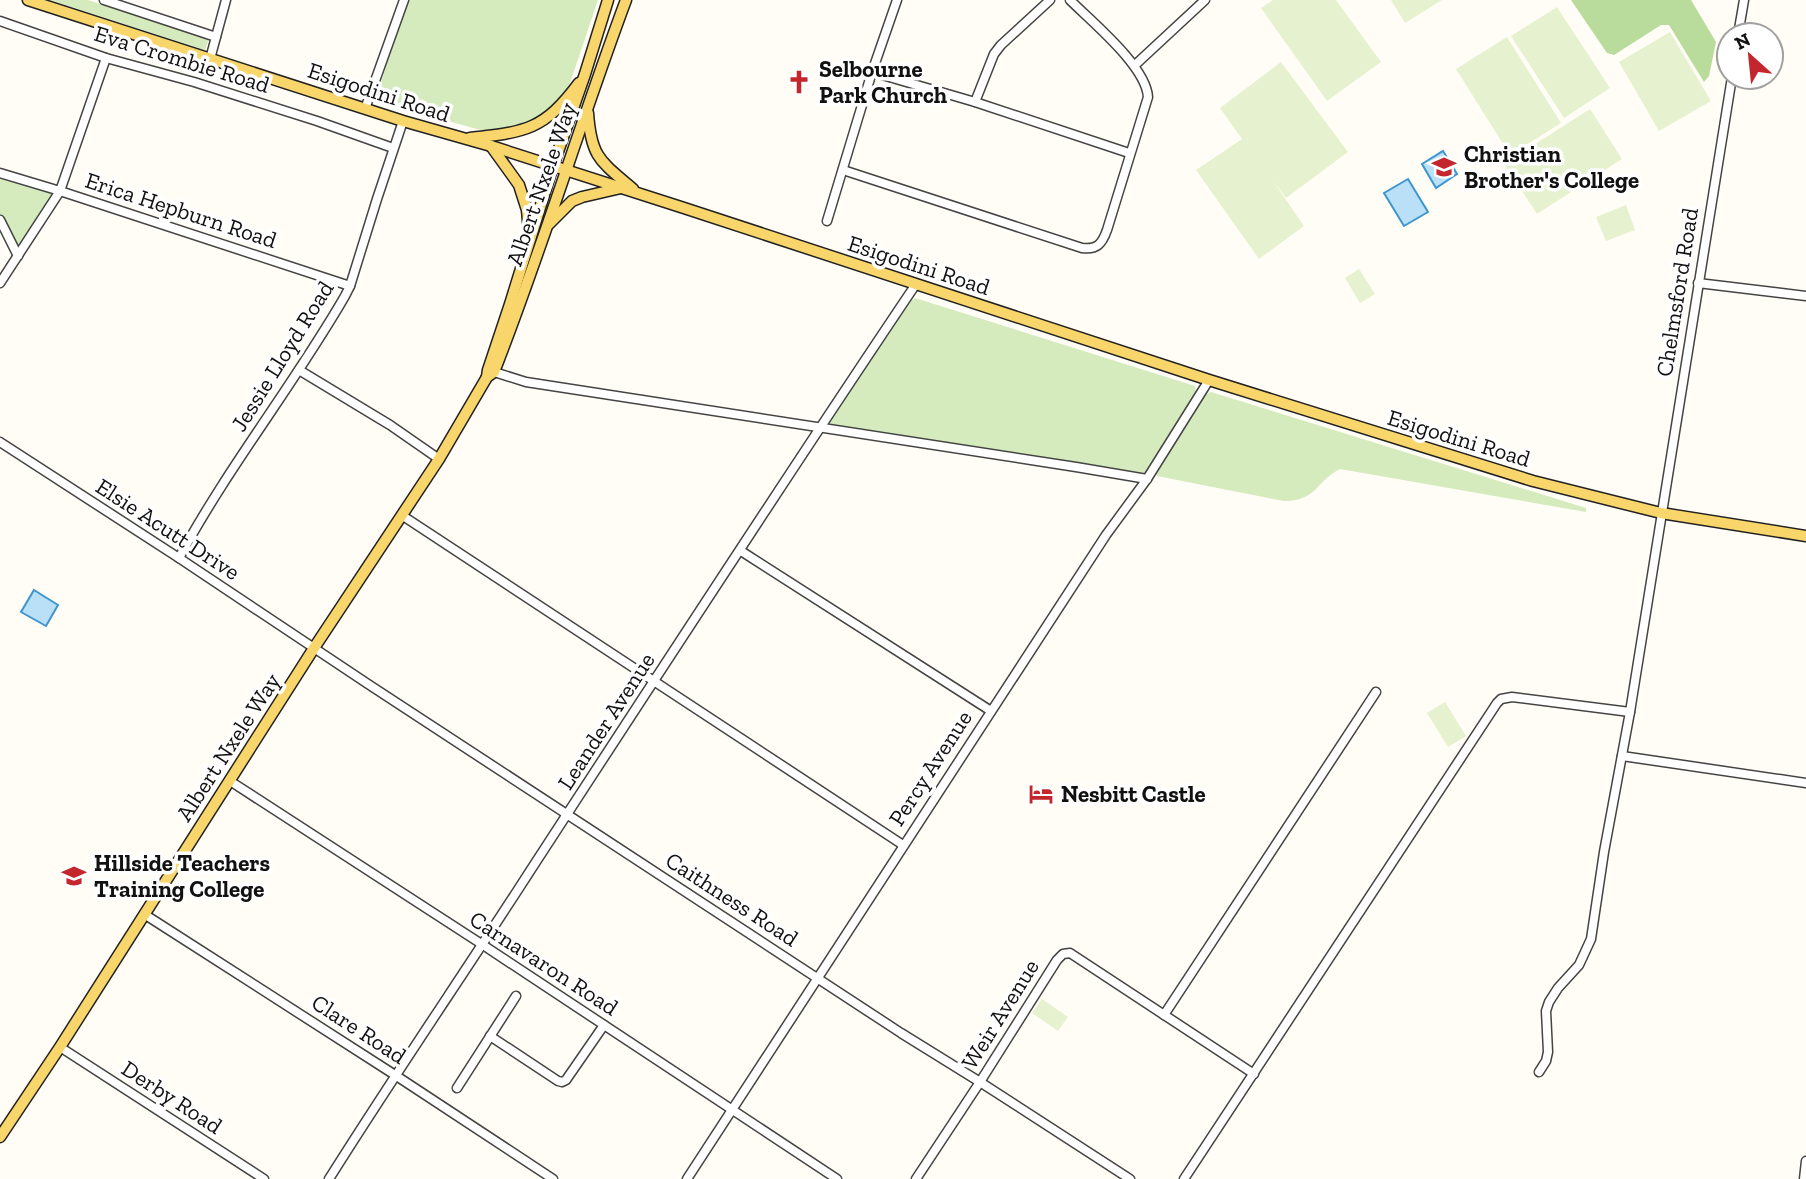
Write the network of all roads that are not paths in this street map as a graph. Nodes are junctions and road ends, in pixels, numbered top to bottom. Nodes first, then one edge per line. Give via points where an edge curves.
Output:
1 (28, 0) edge
2 (104, 0) edge
3 (226, 0) edge
4 (404, 0) edge
5 (608, 0) edge
6 (626, 0) edge
7 (897, 0) edge
8 (1050, 0) edge
9 (1070, 0) edge
10 (1205, 0) edge
11 (1744, 0) edge
12 (128, 4) edge
13 (0, 21) edge
14 (1740, 21) edge
15 (216, 37) junction
16 (106, 58) junction
17 (210, 60) junction
18 (1135, 65) junction
19 (872, 72) junction
20 (585, 74) junction
21 (1730, 91) edge
22 (975, 102) junction
23 (588, 108) junction
24 (365, 109) junction
25 (403, 121) junction
26 (463, 138) junction
27 (491, 146) junction
28 (393, 148) junction
29 (1129, 153) junction
30 (553, 166) junction
31 (567, 170) junction
32 (843, 170) junction
33 (0, 173) edge
34 (621, 188) junction
35 (60, 191) junction
36 (637, 193) junction
37 (0, 220) edge
38 (827, 221) dead end
39 (546, 228) junction
40 (530, 239) junction
41 (18, 256) junction
42 (0, 283) edge
43 (916, 284) junction
44 (1698, 284) junction
45 (350, 286) junction
46 (1806, 296) edge
47 (299, 370) junction
48 (489, 373) junction
49 (1209, 380) junction
50 (819, 427) junction
51 (0, 442) edge
52 (439, 459) junction
53 (1147, 479) junction
54 (1661, 513) junction
55 (403, 516) junction
56 (1806, 536) edge
57 (741, 551) junction
58 (179, 558) junction
59 (314, 648) junction
60 (654, 681) junction
61 (1376, 692) dead end
62 (991, 711) junction
63 (1630, 712) junction
64 (1622, 757) junction
65 (230, 781) junction
66 (1806, 783) edge
67 (568, 814) junction
68 (903, 845) junction
69 (144, 914) junction
70 (483, 945) junction
71 (818, 978) junction
72 (516, 996) dead end
73 (1164, 1015) junction
74 (604, 1025) junction
75 (490, 1036) junction
76 (60, 1047) junction
77 (1539, 1072) dead end
78 (1254, 1074) junction
79 (395, 1075) junction
80 (980, 1082) junction
81 (457, 1088) dead end
82 (733, 1110) junction
83 (0, 1136) edge
84 (1806, 1161) edge
85 (264, 1179) edge
86 (330, 1179) edge
87 (552, 1179) edge
88 (687, 1179) edge
89 (837, 1179) edge
90 (916, 1179) edge
91 (1130, 1179) edge
92 (1184, 1179) edge
93 (1804, 1179) edge

1 - 17 main road, Esigodini Road
2 - 12 street
3 - 15 street
4 - 24 street
5 - 20 main road, Albert Nxele Way
6 - 23 main road, Albert Nxele Way
7 - 19 street
8 - 22 street via 994,54
9 - 18 street
10 - 18 street
11 - 14 street
12 - 15 street
13 - 16 street, Eva Crombie Road
15 - 17 street
16 - 28 street, Eva Crombie Road
16 - 35 street
17 - 24 main road, Esigodini Road
18 - 29 street via 1148,97
19 - 22 street
19 - 32 street
20 - 26 main road via 565,103 537,124 514,133
20 - 30 main road, Albert Nxele Way
21 - 44 street, Chelmsford Road
22 - 29 street
23 - 31 main road, Albert Nxele Way
23 - 36 main road via 589,134 598,157
24 - 25 main road, Esigodini Road
25 - 26 main road, Esigodini Road
25 - 28 street, Jessie Lloyd Road
26 - 27 main road, Esigodini Road
27 - 30 main road, Esigodini Road
27 - 40 main road via 519,185
28 - 45 street, Jessie Lloyd Road
29 - 32 street via 1103,241 1090,249
30 - 31 main road, Esigodini Road
30 - 40 main road, Albert Nxele Way
31 - 34 main road, Esigodini Road
31 - 39 main road, Albert Nxele Way
32 - 38 street
33 - 35 street, Erica Hepburn Road
34 - 36 main road, Esigodini Road
34 - 39 main road via 572,201
35 - 41 street
35 - 45 street, Erica Hepburn Road
36 - 43 main road, Esigodini Road
37 - 41 street
39 - 48 main road, Albert Nxele Way
40 - 48 main road, Albert Nxele Way
41 - 42 street
43 - 49 main road, Esigodini Road
43 - 50 street, Leander Avenue
44 - 46 street
44 - 54 street, Chelmsford Road
45 - 47 street, Jessie Lloyd Road
47 - 52 street
47 - 58 street, Jessie Lloyd Road
48 - 50 street
48 - 52 main road, Albert Nxele Way
49 - 53 street, Percy Avenue
49 - 54 main road, Esigodini Road via 1533,481
50 - 53 street
50 - 57 street, Leander Avenue
51 - 58 street, Elsie Acutt Drive
52 - 55 main road, Albert Nxele Way
53 - 62 street, Percy Avenue
54 - 56 main road, Esigodini Road
54 - 63 street, Chelmsford Road
55 - 59 main road, Albert Nxele Way
55 - 60 street
57 - 60 street, Leander Avenue
57 - 62 street
58 - 59 street, Elsie Acutt Drive
59 - 65 main road, Albert Nxele Way
59 - 67 street, Caithness Road
60 - 67 street, Leander Avenue
60 - 68 street
61 - 73 street
62 - 68 street, Percy Avenue
63 - 64 street, Chelmsford Road
63 - 78 street via 1512,697 1497,703
64 - 66 street
64 - 77 street, Chelmsford Road via 1591,939 1579,965 1549,1002 1548,1052
65 - 69 main road, Albert Nxele Way
65 - 70 street, Carnavaron Road
67 - 70 street, Leander Avenue
67 - 71 street, Caithness Road
68 - 71 street, Percy Avenue
69 - 76 main road, Albert Nxele Way
69 - 79 street, Clare Road
70 - 74 street, Carnavaron Road
70 - 79 street, Leander Avenue
71 - 80 street, Caithness Road
71 - 82 street, Percy Avenue
72 - 75 street
73 - 78 street, Weir Avenue
73 - 80 street, Weir Avenue via 1070,953 1063,954
74 - 75 street via 562,1082
74 - 82 street, Carnavaron Road
75 - 81 street
76 - 83 main road, Albert Nxele Way
76 - 85 street, Derby Road
78 - 92 street
79 - 86 street, Leander Avenue
79 - 87 street, Clare Road
80 - 90 street, Weir Avenue
80 - 91 street, Caithness Road
82 - 88 street, Percy Avenue
82 - 89 street, Carnavaron Road
84 - 93 street

